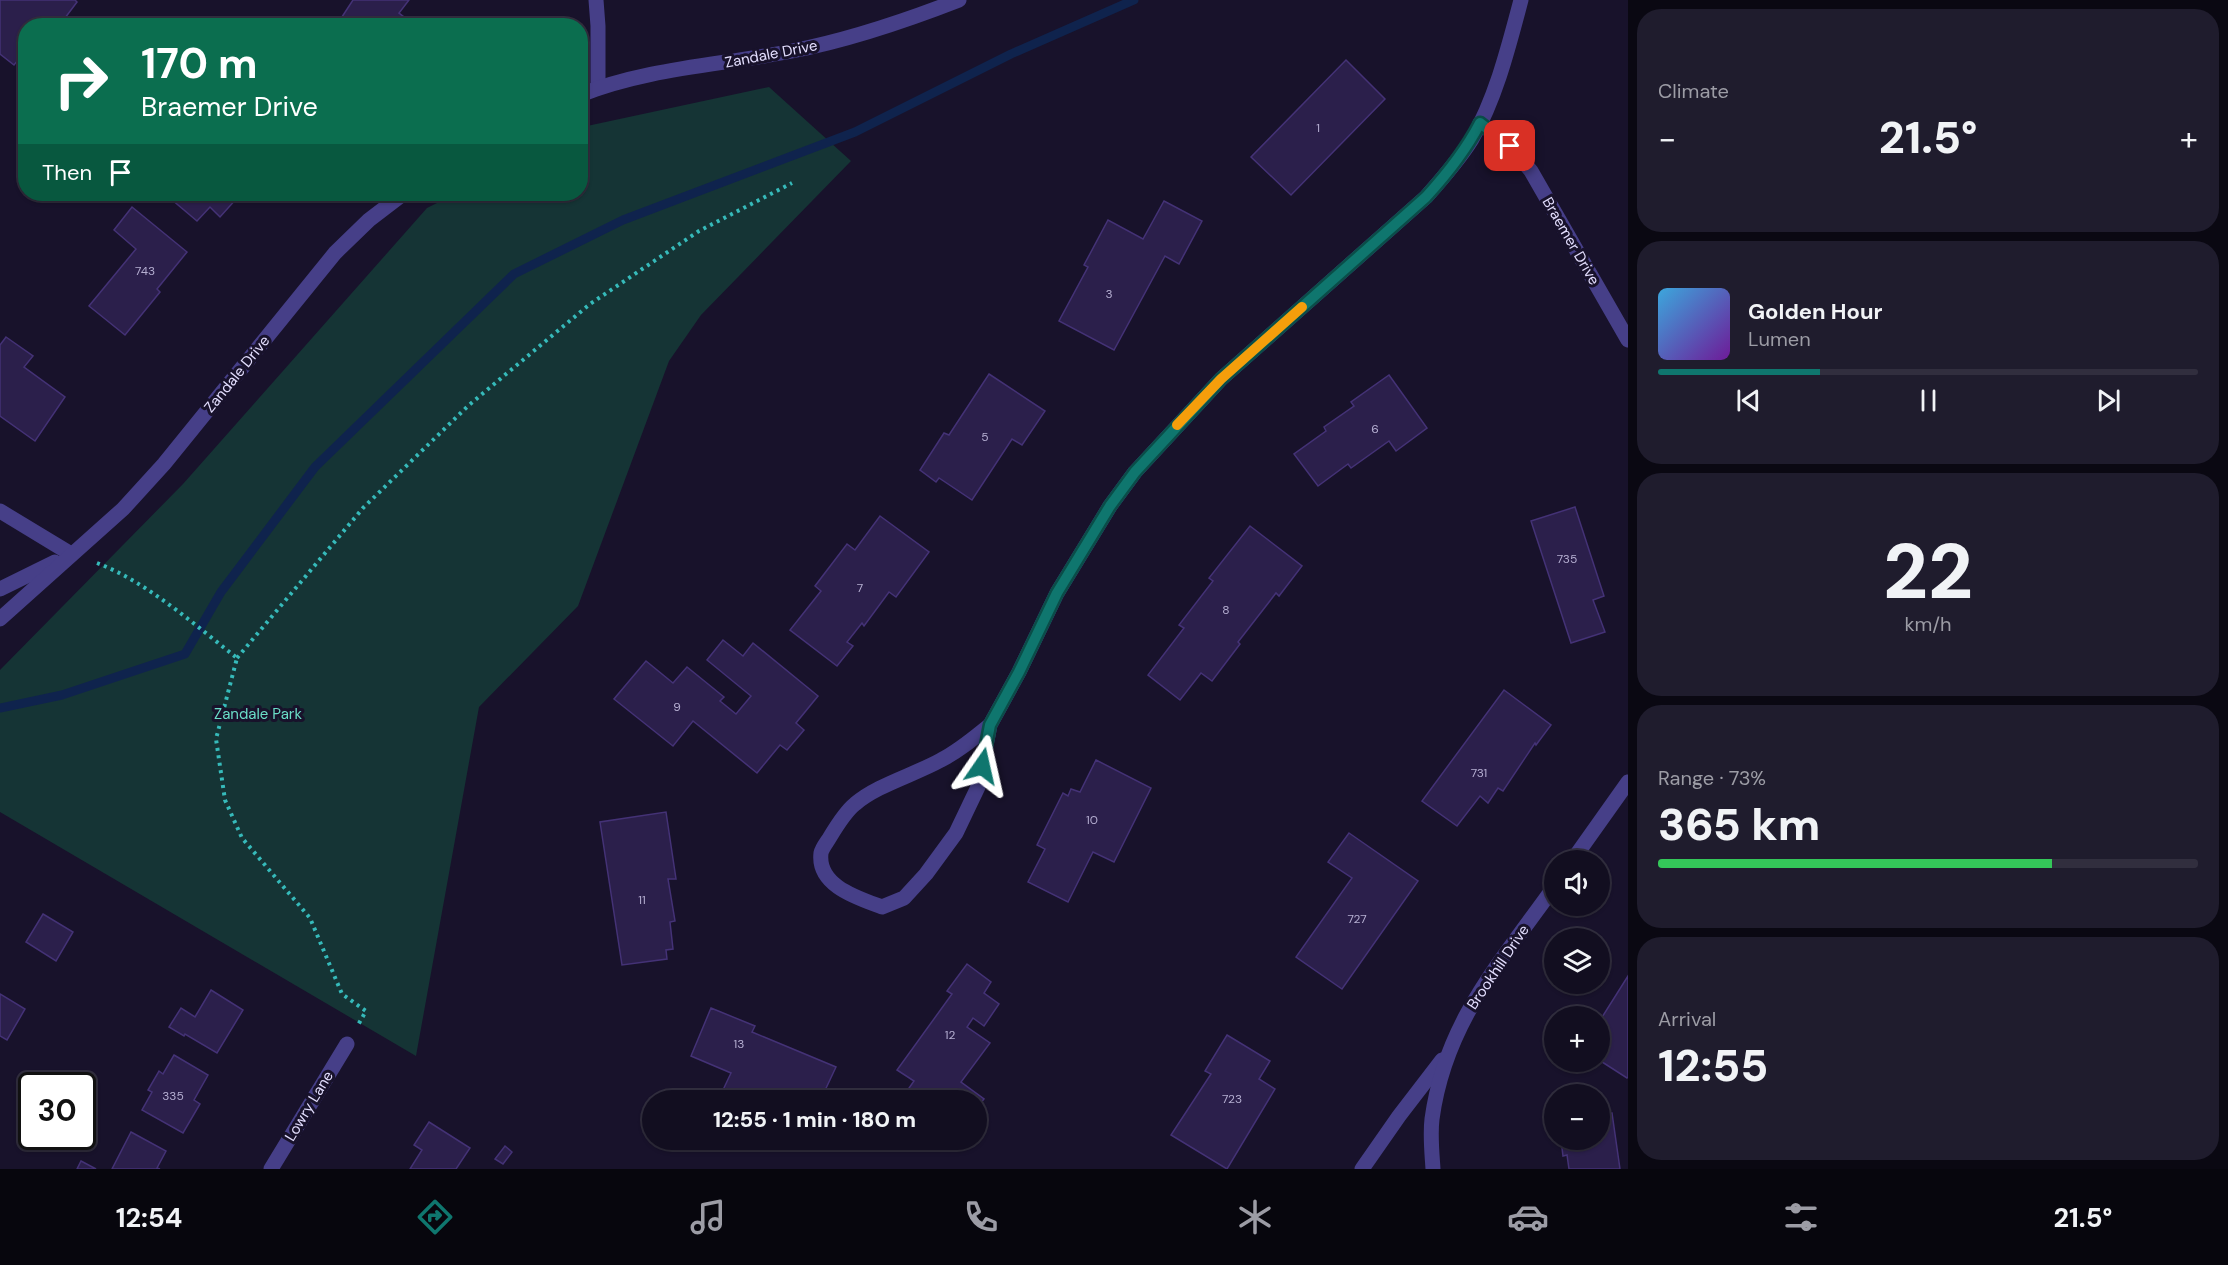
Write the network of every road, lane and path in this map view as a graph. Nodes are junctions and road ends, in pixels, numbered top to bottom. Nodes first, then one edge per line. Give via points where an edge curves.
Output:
1 (596, 0) edge
2 (959, 0) edge
3 (1521, 0) edge
4 (598, 88) junction
5 (588, 92) edge
6 (1480, 123) junction
7 (792, 183) dead end
8 (394, 201) edge
9 (1628, 340) edge
10 (0, 510) edge
11 (71, 554) junction
12 (111, 568) dead end
13 (0, 589) edge
14 (0, 619) edge
15 (237, 658) junction
16 (990, 725) junction
17 (1628, 783) edge
18 (1580, 850) edge
19 (1544, 901) edge
20 (347, 1044) joint
21 (1448, 1051) junction
22 (271, 1169) edge
23 (1362, 1169) edge
24 (1433, 1169) edge

1 - 4 street
2 - 4 street, Zandale Drive via 844,39
3 - 6 street via 1506,56
4 - 5 street, Zandale Drive
6 - 9 street, Braemer Drive via 1510,146 1531,171
6 - 16 street via 1426,197 1221,379 1135,472 1057,593
7 - 15 path via 699,231 590,304 469,405 363,508
8 - 11 street, Zandale Drive via 335,254 123,509
10 - 11 street
11 - 13 street, Zandale Drive
11 - 14 street, Zandale Drive
12 - 15 path via 178,610
15 - 20 path via 216,739 225,800 242,838 310,918 342,994 366,1011
16 - 16 street via 942,760 881,787 854,805 821,853 824,875 843,891 882,906 904,898 956,833 978,787
17 - 18 street
19 - 21 street, Brookhill Drive via 1475,999
20 - 22 street, Lowry Lane
21 - 23 street, Brookhill Drive
21 - 24 street, Brookhill Drive via 1432,1121

